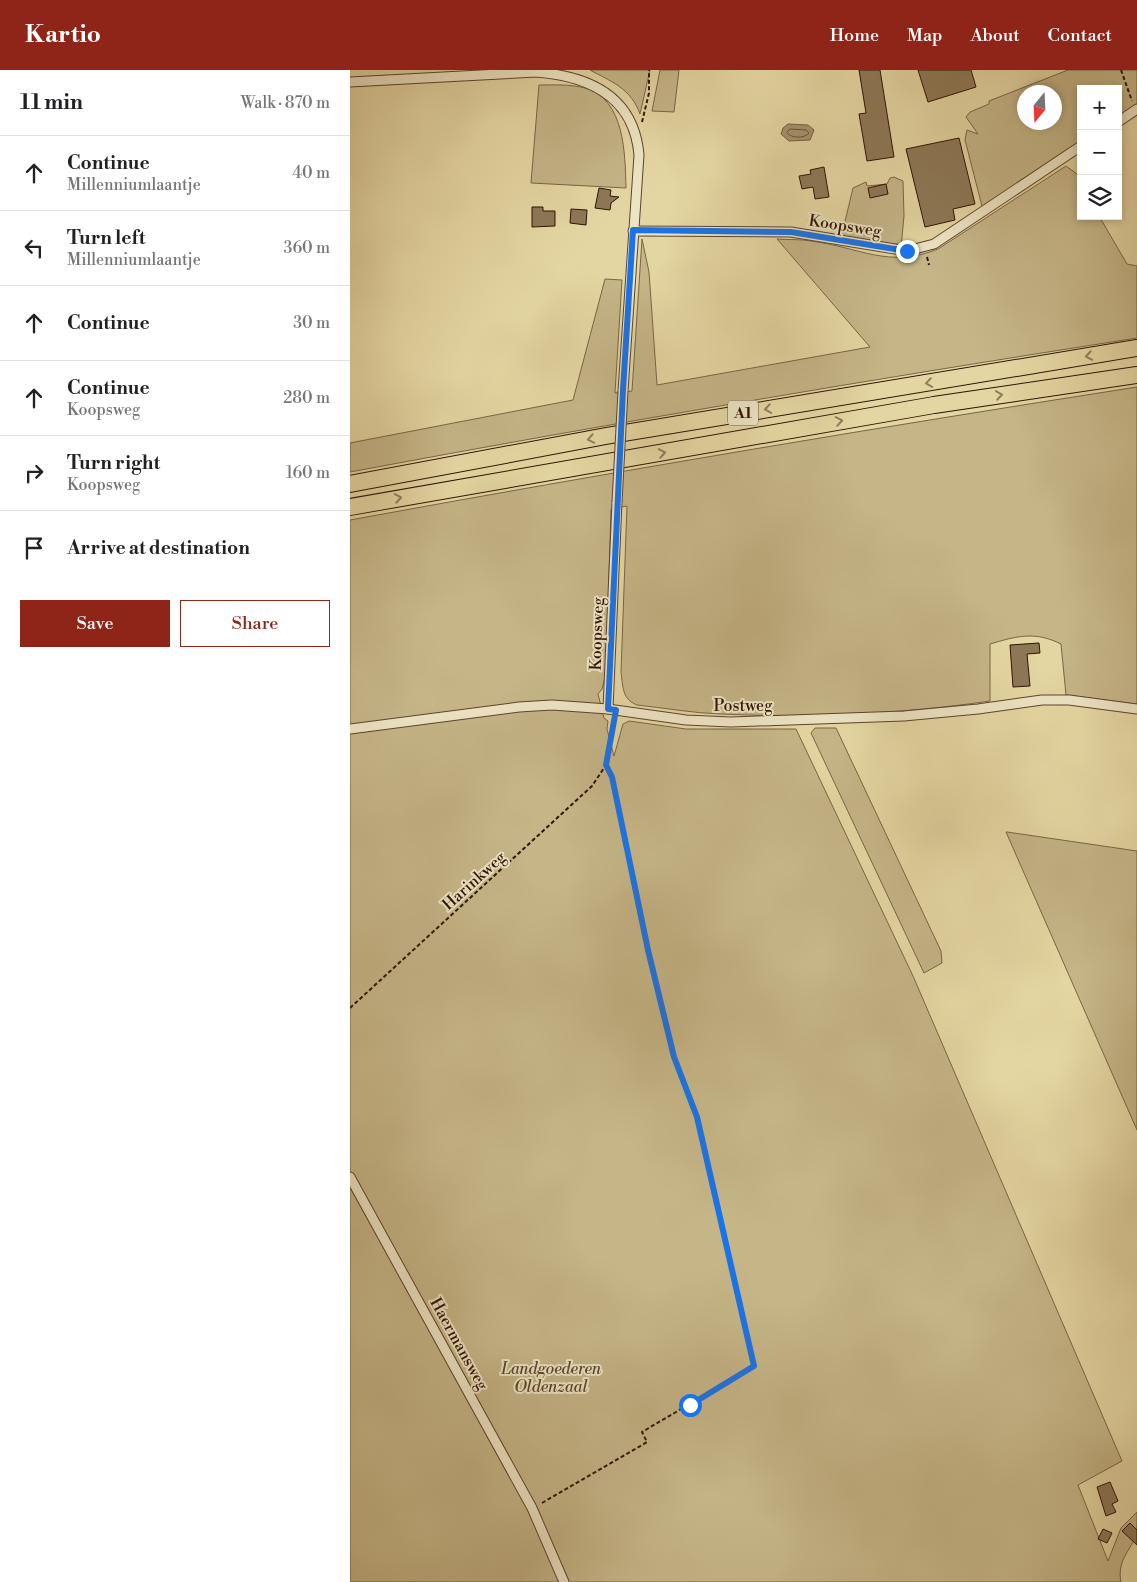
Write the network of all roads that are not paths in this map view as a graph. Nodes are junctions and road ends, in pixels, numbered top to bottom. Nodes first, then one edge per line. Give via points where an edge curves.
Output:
1 (350, 82) edge
2 (1136, 110) edge
3 (1122, 119) edge
4 (1077, 149) edge
5 (633, 230) junction
6 (1137, 348) edge
7 (1137, 374) edge
8 (350, 484) edge
9 (350, 506) edge
10 (612, 709) junction
11 (1137, 709) edge
12 (350, 729) edge
13 (350, 1177) edge
14 (564, 1582) edge

1 - 5 street, Koopsweg via 536,72 573,77 607,94 626,114 636,133 640,155
2 - 3 street
4 - 5 street, Koopsweg via 934,244 907,251 791,232
5 - 10 street, Koopsweg, bridge via 617,502
6 -> 8 highway, A1 via 606,436
9 -> 7 highway, A1 via 934,405
10 - 11 street, Postweg via 686,720 731,722 904,716 1042,700
10 - 12 street, Postweg via 519,706
13 - 14 street, Haermansweg via 532,1508

